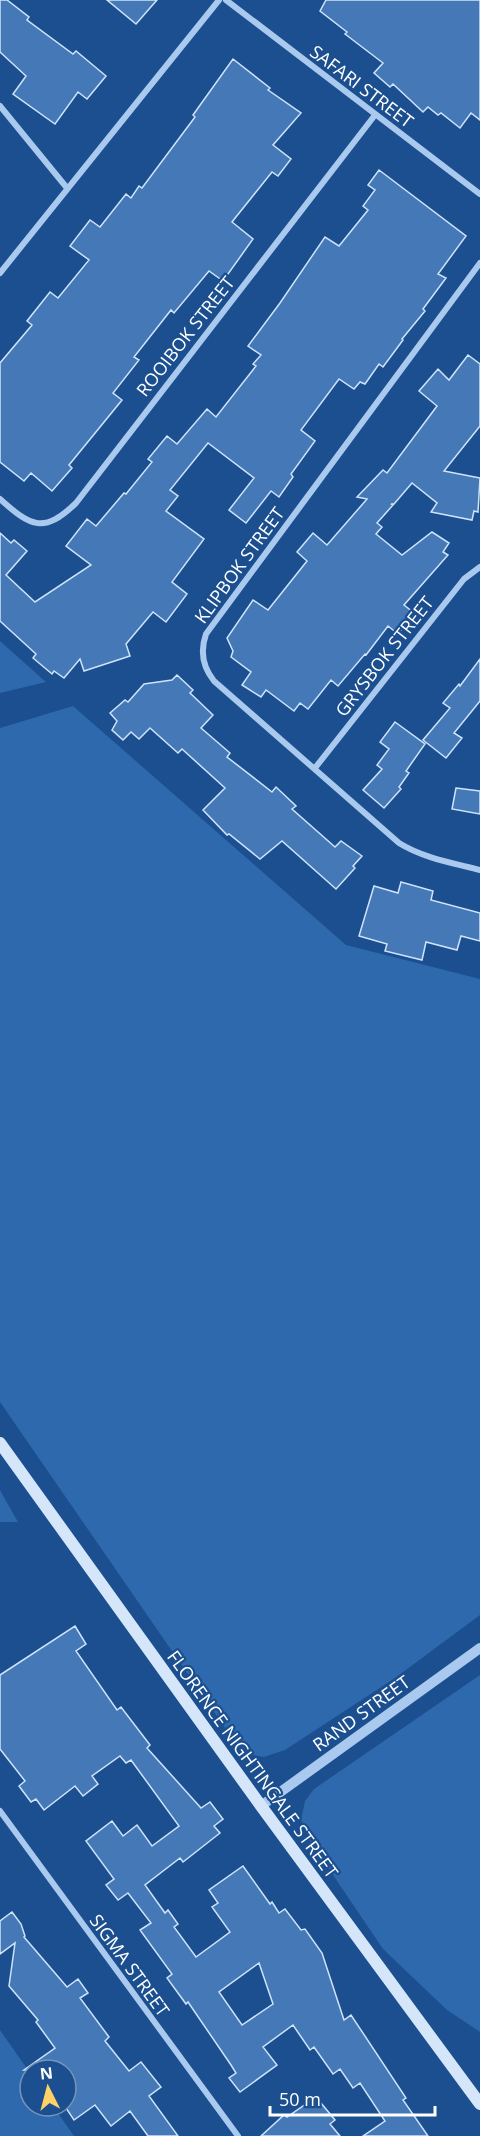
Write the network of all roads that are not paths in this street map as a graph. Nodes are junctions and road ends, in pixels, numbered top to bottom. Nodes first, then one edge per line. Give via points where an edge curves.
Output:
1 (219, 0) edge
2 (226, 0) edge
3 (0, 106) edge
4 (375, 115) junction
5 (67, 188) junction
6 (480, 194) edge
7 (480, 263) edge
8 (0, 273) edge
9 (0, 499) edge
10 (480, 567) edge
11 (315, 768) junction
12 (480, 870) edge
13 (0, 1443) edge
14 (480, 1648) edge
15 (261, 1806) junction
16 (0, 1811) edge
17 (480, 2104) edge
18 (238, 2136) edge

1 - 5 street
2 - 4 street, SAFARI STREET
3 - 5 street
4 - 6 street, SAFARI STREET
4 - 9 street, ROOIBOK STREET via 76,503 61,518 45,524 19,516
5 - 8 street
7 - 11 street, KLIPBOK STREET via 213,624 202,645 207,672 214,681
10 - 11 street, GRYSBOK STREET via 464,579
11 - 12 street, KLIPBOK STREET via 399,843 430,857
13 - 15 main road, FLORENCE NIGHTINGALE STREET
14 - 15 street, RAND STREET
15 - 17 main road, FLORENCE NIGHTINGALE STREET
16 - 18 street, SIGMA STREET

